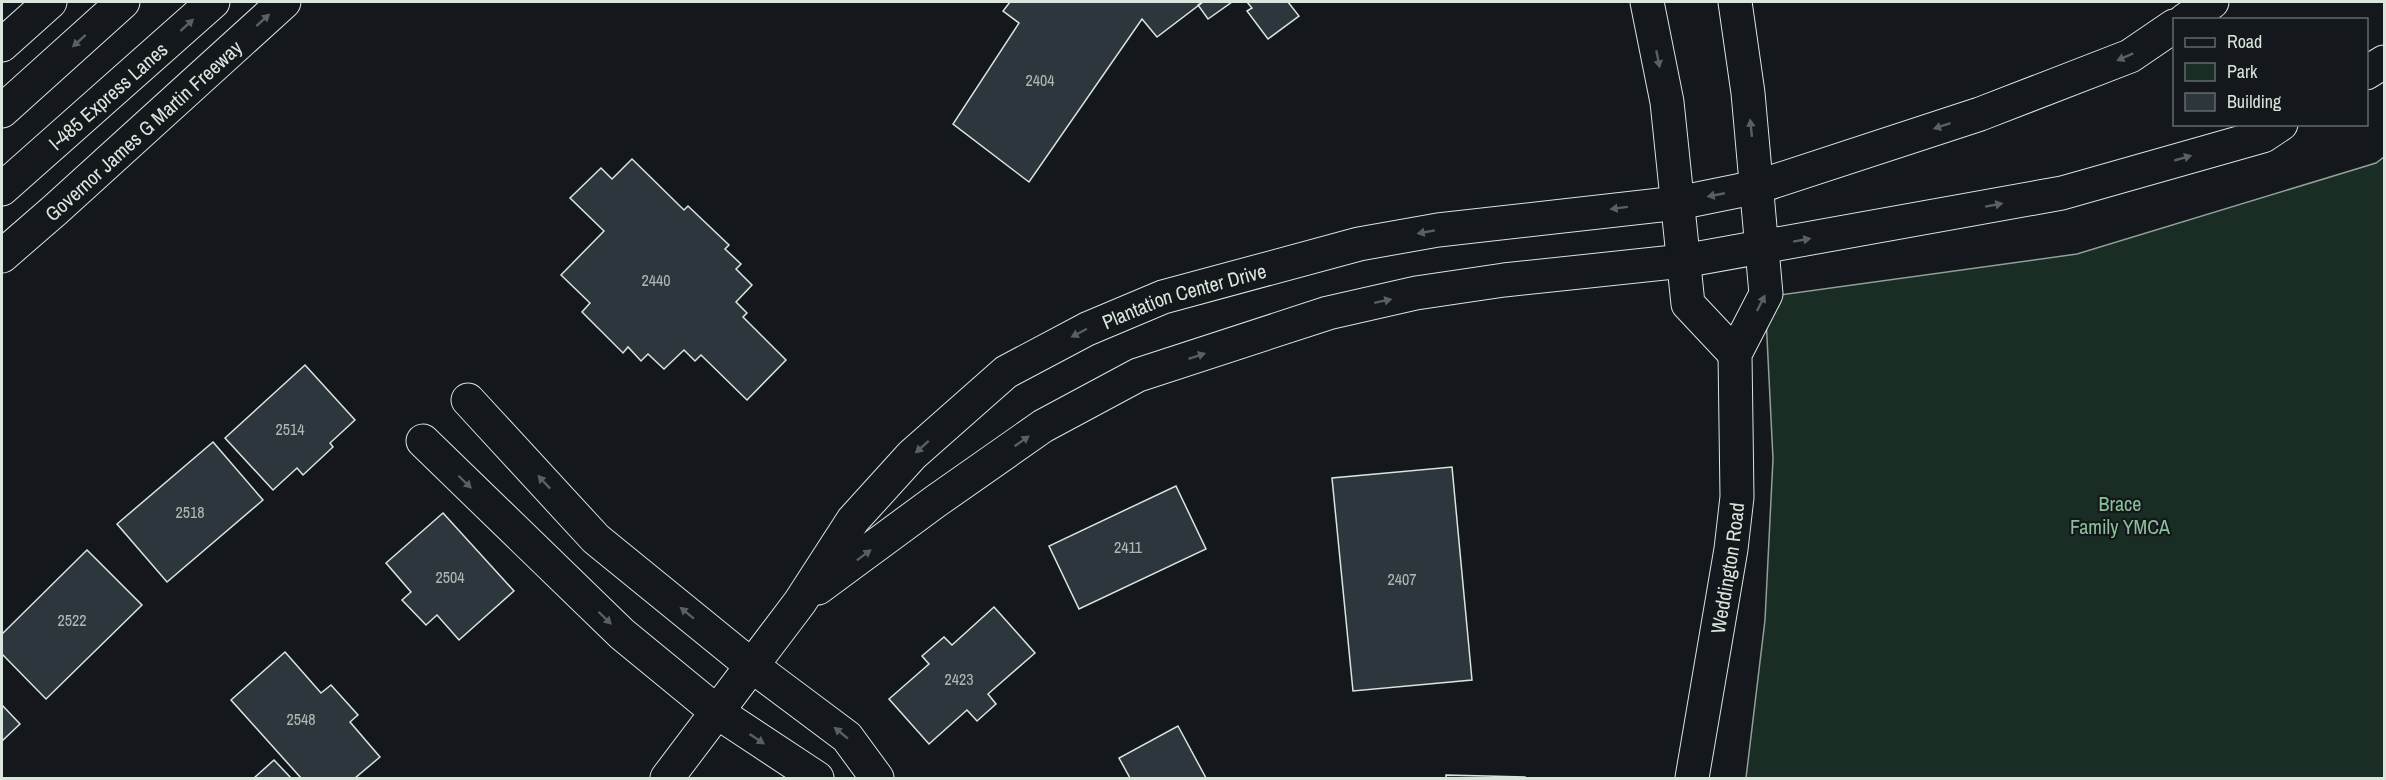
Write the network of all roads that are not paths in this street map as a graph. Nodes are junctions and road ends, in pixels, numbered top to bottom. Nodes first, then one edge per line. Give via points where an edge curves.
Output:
1 (50, 2) edge
2 (123, 2) edge
3 (213, 2) edge
4 (284, 2) edge
5 (1647, 2) edge
6 (1735, 2) edge
7 (2212, 2) edge
8 (2188, 18) edge
9 (2173, 27) edge
10 (2, 45) edge
11 (2385, 62) edge
12 (2368, 72) edge
13 (2, 111) edge
14 (2278, 126) edge
15 (1757, 187) junction
16 (2, 189) edge
17 (1678, 203) junction
18 (1761, 248) junction
19 (2, 256) edge
20 (1683, 261) junction
21 (1735, 354) junction
22 (468, 400) dead end
23 (423, 441) dead end
24 (800, 602) junction
25 (752, 666) junction
26 (717, 712) junction
27 (667, 778) edge
28 (817, 778) edge
29 (877, 778) edge
30 (1692, 778) edge

1 - 10 main road
2 -> 13 main road
16 -> 3 main road, I-485 Express Lanes
19 -> 4 main road, Governor James G Martin Freeway
5 -> 17 main road via 1667,102
15 -> 6 main road, Weddington Road
7 - 8 main road
9 -> 15 main road, Plantation Center Drive via 2130,56 1990,110
11 - 12 main road
18 -> 14 main road, Plantation Center Drive via 2062,193 2263,136
15 -> 17 main road, Plantation Center Drive
15 - 18 main road, Weddington Road
17 - 20 main road
17 -> 24 main road, Plantation Center Drive via 1438,230 1359,244 1163,297 1087,329 1006,372 912,455 853,520
18 - 20 main road, Plantation Center Drive
21 -> 18 main road, Weddington Road via 1766,294
20 - 21 main road via 1688,304
24 -> 20 main road, Plantation Center Drive via 1043,426 1138,375 1328,313 1416,293
21 - 30 main road, Weddington Road via 1737,497
25 -> 22 main road via 596,539
23 -> 26 main road via 622,634
24 - 25 main road, Plantation Center Drive
25 - 26 main road, Plantation Center Drive
29 -> 25 main road via 847,737
26 - 27 main road, Plantation Center Drive
26 -> 28 main road

